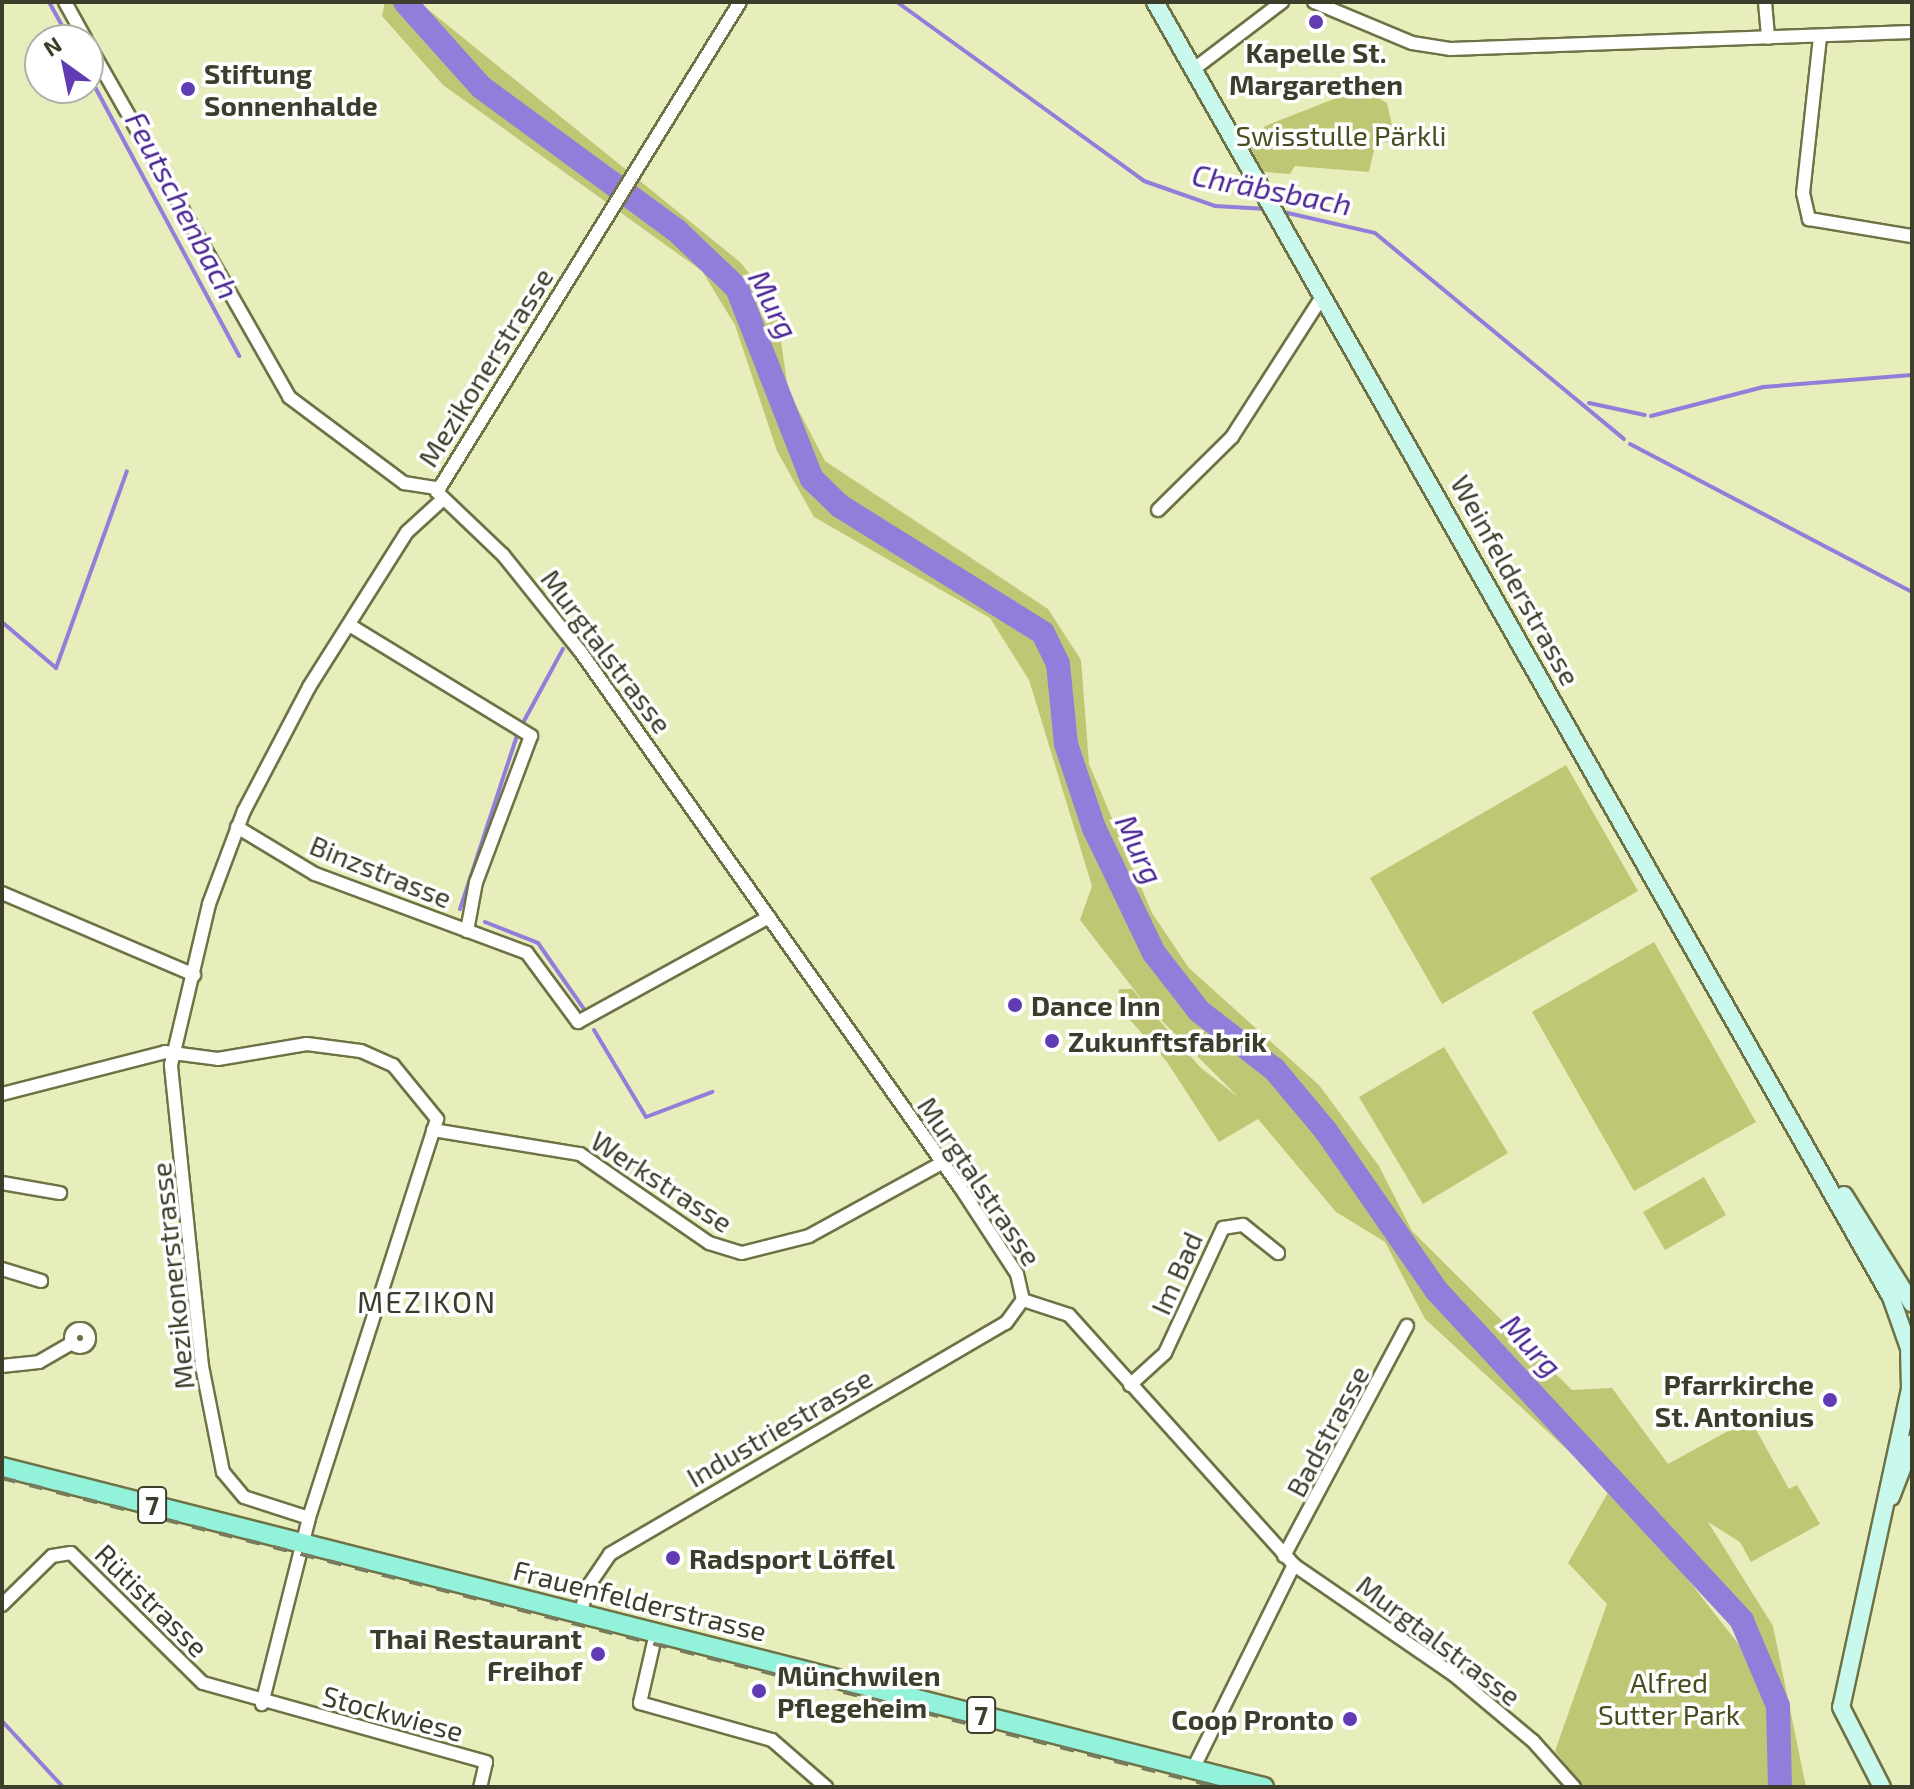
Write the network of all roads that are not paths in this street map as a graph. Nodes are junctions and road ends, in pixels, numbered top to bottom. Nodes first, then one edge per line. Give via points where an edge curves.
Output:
1 (65, 2) edge
2 (740, 2) edge
3 (1155, 2) edge
4 (1282, 2) edge
5 (1314, 2) edge
6 (1765, 2) edge
7 (77, 24) edge
8 (1912, 32) edge
9 (1820, 37) junction
10 (1768, 38) junction
11 (1194, 69) junction
12 (104, 72) edge
13 (1912, 236) edge
14 (1323, 295) junction
15 (439, 495) junction
16 (1158, 510) dead end
17 (351, 626) junction
18 (237, 827) junction
19 (2, 893) edge
20 (769, 917) junction
21 (467, 931) junction
22 (194, 975) junction
23 (174, 1055) junction
24 (2, 1094) edge
25 (435, 1125) junction
26 (942, 1163) junction
27 (2, 1183) edge
28 (60, 1193) dead end
29 (1278, 1253) dead end
30 (2, 1269) edge
31 (41, 1281) dead end
32 (1903, 1290) edge
33 (1023, 1300) junction
34 (1912, 1304) edge
35 (1407, 1326) dead end
36 (72, 1343) dead end
37 (2, 1366) edge
38 (1130, 1385) junction
39 (1909, 1419) edge
40 (1912, 1443) edge
41 (2, 1467) edge
42 (309, 1518) junction
43 (1878, 1519) junction
44 (303, 1543) junction
45 (1289, 1560) junction
46 (2, 1605) edge
47 (581, 1613) junction
48 (656, 1633) junction
49 (262, 1704) junction
50 (1199, 1776) edge
51 (480, 1787) edge
52 (826, 1787) edge
53 (1264, 1787) edge
54 (1574, 1787) edge
55 (1882, 1787) edge

1 - 7 street
2 - 15 street, Mezikonerstrasse
3 - 11 main road, Weinfelderstrasse
4 - 11 street
5 - 10 street via 1412,43 1450,49
6 - 10 street
8 - 9 street
9 - 10 street
9 - 13 street via 1803,193 1809,219
11 - 14 main road, Weinfelderstrasse
12 - 15 street via 289,397 404,483
14 - 16 street via 1232,437
14 - 32 main road, Weinfelderstrasse via 1831,1183
15 - 17 street, Mezikonerstrasse via 407,532
15 - 20 street, Murgtalstrasse via 540,597
17 - 18 street, Mezikonerstrasse via 309,687
17 - 21 street via 531,736 476,882
18 - 21 street, Binzstrasse via 315,874
18 - 22 street, Mezikonerstrasse
19 - 22 street
20 - 21 street, Binzstrasse via 583,1022 566,1014 527,953
20 - 26 street, Murgtalstrasse
22 - 23 street, Mezikonerstrasse
23 - 24 street via 29,1082
23 - 25 street via 218,1059 307,1044 361,1051 406,1076
23 - 42 street, Mezikonerstrasse via 202,1366 223,1472 244,1497
25 - 26 street, Werkstrasse via 580,1154 709,1243 742,1253 809,1236
25 - 42 street
26 - 33 street, Murgtalstrasse via 1017,1274
27 - 28 street
29 - 38 street, Im Bad via 1243,1225 1223,1228 1165,1353
30 - 31 street
32 - 34 main road, Weinfelderstrasse
32 - 39 main road, Weinfelderstrasse via 1911,1358
33 - 38 street, Murgtalstrasse via 1069,1315
33 - 47 street, Industriestrasse via 1006,1323 610,1554 587,1588
35 - 45 street, Badstrasse
36 - 37 street via 39,1362
38 - 45 street, Murgtalstrasse
39 - 43 main road, Weinfelderstrasse
40 - 43 main road
41 - 44 main road, Frauenfelderstrasse / 7
42 - 44 street
43 - 55 main road via 1841,1707
44 - 47 main road, Frauenfelderstrasse / 7
44 - 49 street
45 - 50 street, Badstrasse
45 - 54 street, Murgtalstrasse via 1442,1666 1533,1741
46 - 49 street, Rütistrasse via 52,1556 71,1553 186,1670 215,1690
47 - 48 main road, Frauenfelderstrasse / 7
48 - 50 main road, Frauenfelderstrasse / 7
48 - 52 street via 640,1703 772,1740
49 - 51 street, Stockwiese via 486,1762
50 - 53 main road, Frauenfelderstrasse / 7

